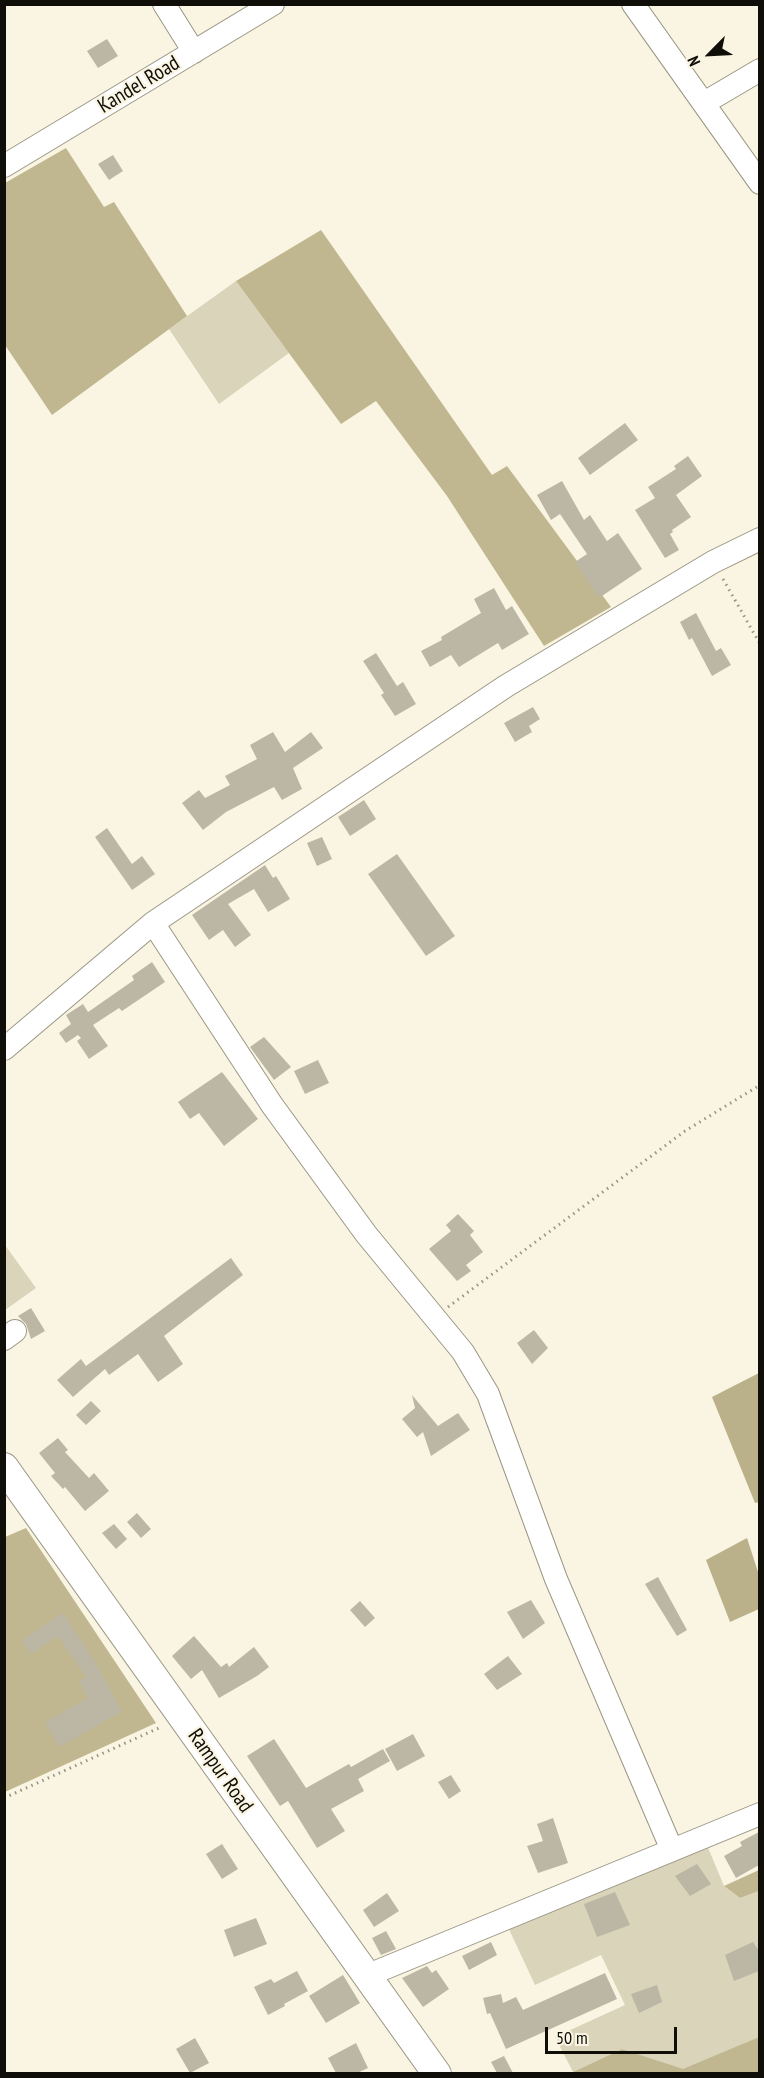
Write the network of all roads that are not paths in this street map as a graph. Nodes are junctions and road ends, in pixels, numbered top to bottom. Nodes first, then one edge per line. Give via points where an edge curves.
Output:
1 (164, 4) edge
2 (273, 4) edge
3 (633, 4) edge
4 (194, 52) junction
5 (759, 70) edge
6 (704, 103) junction
7 (4, 166) edge
8 (759, 183) edge
9 (759, 539) edge
10 (153, 923) junction
11 (4, 1049) edge
12 (4, 1467) edge
13 (759, 1814) edge
14 (672, 1850) junction
15 (366, 1976) junction
16 (437, 2073) edge

1 - 4 street
2 - 4 street, Kandel Road
3 - 6 street
4 - 7 street, Kandel Road
5 - 6 street
6 - 8 street
9 - 10 street via 713,562 506,686
10 - 11 street
10 - 14 street via 272,1105 366,1234 463,1352 488,1394 556,1579
12 - 15 main road, Rampur Road
13 - 14 street
14 - 15 street
15 - 16 main road, Rampur Road

